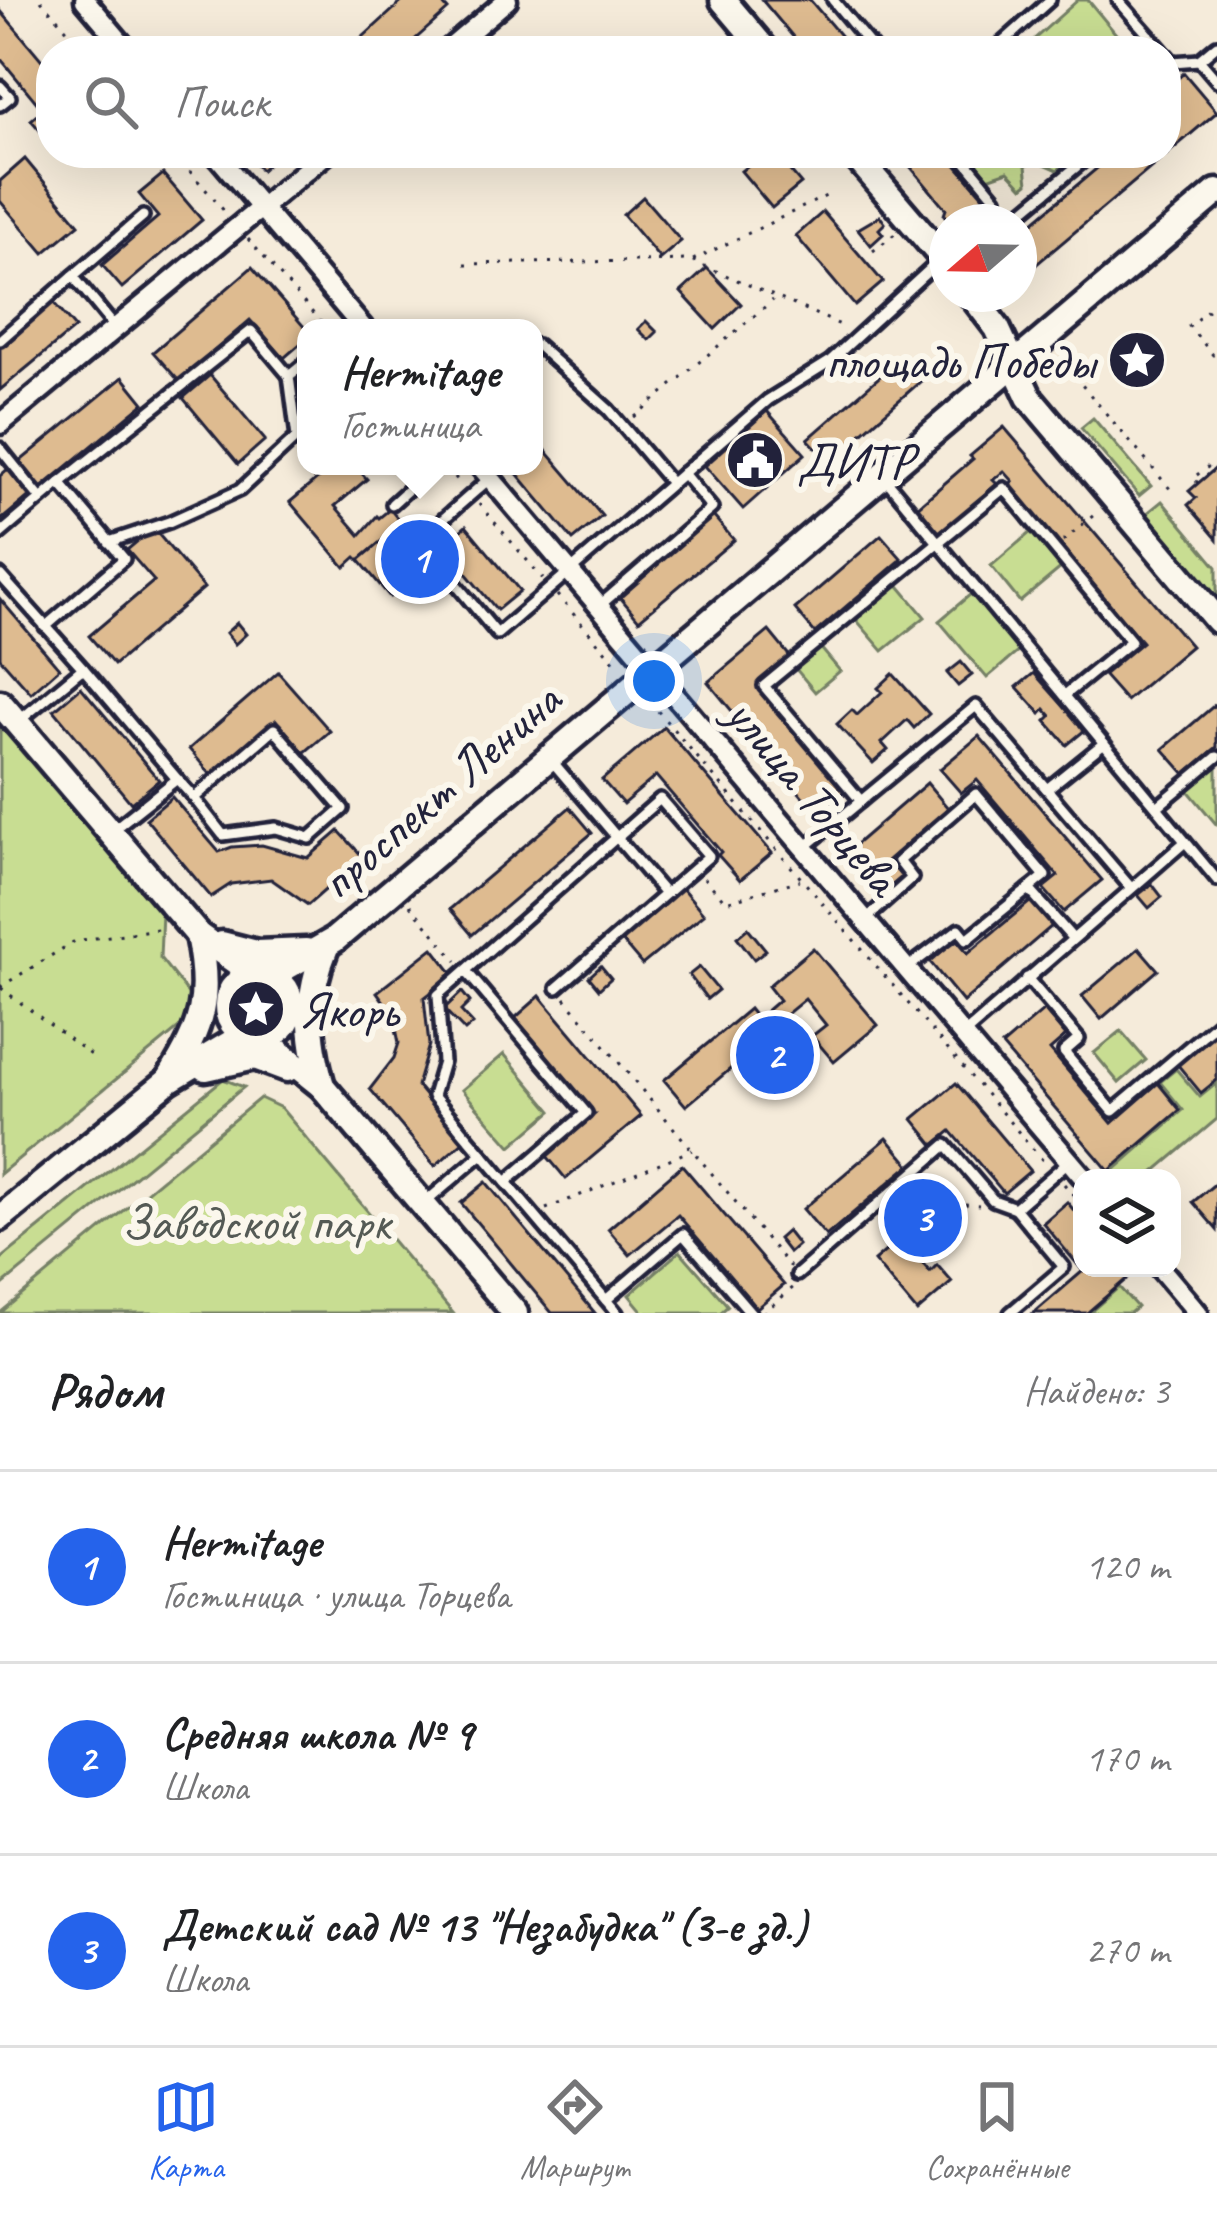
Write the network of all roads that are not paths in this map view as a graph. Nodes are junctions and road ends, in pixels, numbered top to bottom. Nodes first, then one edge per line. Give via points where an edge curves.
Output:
1 (85, 0) edge
2 (507, 0) edge
3 (722, 0) edge
4 (833, 0) edge
5 (1050, 0) edge
6 (1118, 0) edge
7 (115, 36) edge
8 (465, 36) edge
9 (753, 36) edge
10 (863, 36) edge
11 (1010, 36) edge
12 (1148, 36) edge
13 (1217, 44) edge
14 (1181, 59) edge
15 (1199, 60) junction
16 (1217, 81) edge
17 (0, 86) edge
18 (0, 105) edge
19 (227, 168) edge
20 (310, 168) edge
21 (866, 168) edge
22 (971, 168) edge
23 (1075, 168) edge
24 (1217, 192) edge
25 (993, 204) edge
26 (1031, 204) edge
27 (262, 209) junction
28 (143, 216) dead end
29 (929, 239) edge
30 (929, 273) edge
31 (73, 276) junction
32 (985, 312) edge
33 (350, 319) edge
34 (116, 328) junction
35 (0, 340) edge
36 (543, 351) edge
37 (1014, 365) junction
38 (297, 369) edge
39 (289, 376) junction
40 (0, 424) edge
41 (297, 429) edge
42 (297, 437) edge
43 (0, 448) edge
44 (683, 472) junction
45 (424, 475) edge
46 (483, 475) edge
47 (488, 475) edge
48 (882, 475) junction
49 (61, 483) junction
50 (671, 483) junction
51 (41, 499) junction
52 (392, 503) dead end
53 (0, 534) edge
54 (424, 536) dead end
55 (109, 542) junction
56 (940, 542) junction
57 (568, 570) junction
58 (0, 575) edge
59 (450, 578) dead end
60 (599, 606) junction
61 (1217, 620) edge
62 (45, 627) junction
63 (83, 668) junction
64 (652, 668) junction
65 (1065, 695) junction
66 (0, 703) edge
67 (17, 723) junction
68 (1104, 743) junction
69 (548, 756) junction
70 (1217, 757) edge
71 (177, 778) junction
72 (1047, 789) junction
73 (194, 798) junction
74 (861, 801) junction
75 (1157, 807) junction
76 (110, 832) junction
77 (616, 838) junction
78 (1186, 842) junction
79 (804, 848) junction
80 (1214, 871) edge
81 (1131, 888) junction
82 (1029, 889) junction
83 (665, 894) junction
84 (865, 920) junction
85 (198, 935) junction
86 (1073, 938) junction
87 (326, 947) junction
88 (906, 969) junction
89 (466, 971) junction
90 (262, 975) junction
91 (1027, 978) junction
92 (556, 988) road end
93 (227, 1006) junction
94 (289, 1012) junction
95 (1217, 1023) edge
96 (962, 1035) junction
97 (253, 1037) junction
98 (169, 1080) junction
99 (322, 1086) junction
100 (482, 1154) junction
101 (1062, 1167) junction
102 (1073, 1172) edge
103 (506, 1182) junction
104 (423, 1205) junction
105 (1015, 1208) junction
106 (0, 1218) edge
107 (797, 1275) road end
108 (1158, 1277) edge
109 (606, 1300) junction
110 (515, 1313) edge
111 (617, 1313) edge
112 (751, 1313) edge
113 (1010, 1313) edge
114 (1198, 1313) edge

1 - 7 street
2 - 8 street
3 - 9 street
4 - 10 lane
5 - 11 lane
6 - 12 lane
13 - 15 lane
14 - 15 lane
15 - 16 lane
17 - 18 lane via 10,97
19 - 27 street
20 - 27 street
21 - 29 street
22 - 25 lane
23 - 26 lane
24 - 37 street, проспект Ленина
27 - 33 street
27 - 34 street
28 - 31 lane
30 - 44 lane via 829,362 768,400
31 - 34 lane
31 - 35 lane
32 - 37 street
34 - 40 street
36 - 50 lane
37 - 48 street, проспект Ленина
37 - 61 street via 1030,397
38 - 39 lane
39 - 41 lane
39 - 49 lane via 251,332
42 - 55 lane via 240,490
43 - 51 lane
44 - 50 lane
44 - 60 lane via 712,508
45 - 52 lane
46 - 54 lane
47 - 57 street, улица Торцева
48 - 56 lane
48 - 64 street, проспект Ленина
49 - 51 lane
49 - 55 lane
50 - 57 lane
51 - 53 lane
55 - 62 lane via 124,559
56 - 65 lane
56 - 65 lane via 1004,488 1132,640
56 - 74 lane via 764,686
57 - 59 lane via 496,634
57 - 60 street, улица Торцева
58 - 62 lane
60 - 64 street, улица Торцева
62 - 63 lane
63 - 67 lane
63 - 71 lane
64 - 69 street, проспект Ленина
64 - 79 street, улица Торцева
65 - 68 lane
66 - 67 street
67 - 76 street
68 - 72 lane
68 - 75 lane
69 - 77 lane
69 - 87 street, проспект Ленина
70 - 75 lane
71 - 73 lane
71 - 76 lane
72 - 74 lane via 976,706
72 - 81 lane
73 - 73 lane via 274,729 343,809 310,838 276,828 223,835
74 - 79 lane
75 - 78 lane
76 - 85 street
77 - 83 lane
77 - 83 lane via 660,799 709,856
77 - 89 lane
78 - 80 lane
78 - 81 lane
79 - 84 street, улица Торцева
81 - 86 lane
82 - 84 lane via 1045,876 976,794 899,861 912,878
82 - 86 lane
82 - 88 lane via 967,939 959,928
83 - 92 lane
84 - 88 street, улица Торцева
85 - 87 street via 257,953
85 - 90 street
85 - 93 street
85 - 98 street via 205,1011
86 - 91 lane
87 - 90 street
87 - 94 street
87 - 99 street via 308,1013
88 - 96 street, улица Торцева
89 - 100 lane via 438,995 442,1062 433,1096
89 - 103 lane via 586,1113
90 - 93 street via 238,981
90 - 94 street via 281,983
91 - 95 lane via 1079,1039 1064,1052 1113,1111
91 - 96 lane
93 - 97 street
93 - 98 street
94 - 97 street via 273,1035
94 - 99 street
96 - 101 street, улица Торцева
97 - 98 street
97 - 99 street
98 - 99 street via 255,1057
98 - 106 street
99 - 104 street
100 - 103 lane
100 - 104 lane
101 - 102 street, улица Торцева
101 - 105 lane
103 - 109 lane
104 - 110 street
105 - 107 lane via 993,1200 946,1145
105 - 113 lane via 1064,1268
108 - 114 street
109 - 111 lane
109 - 112 lane via 683,1234

